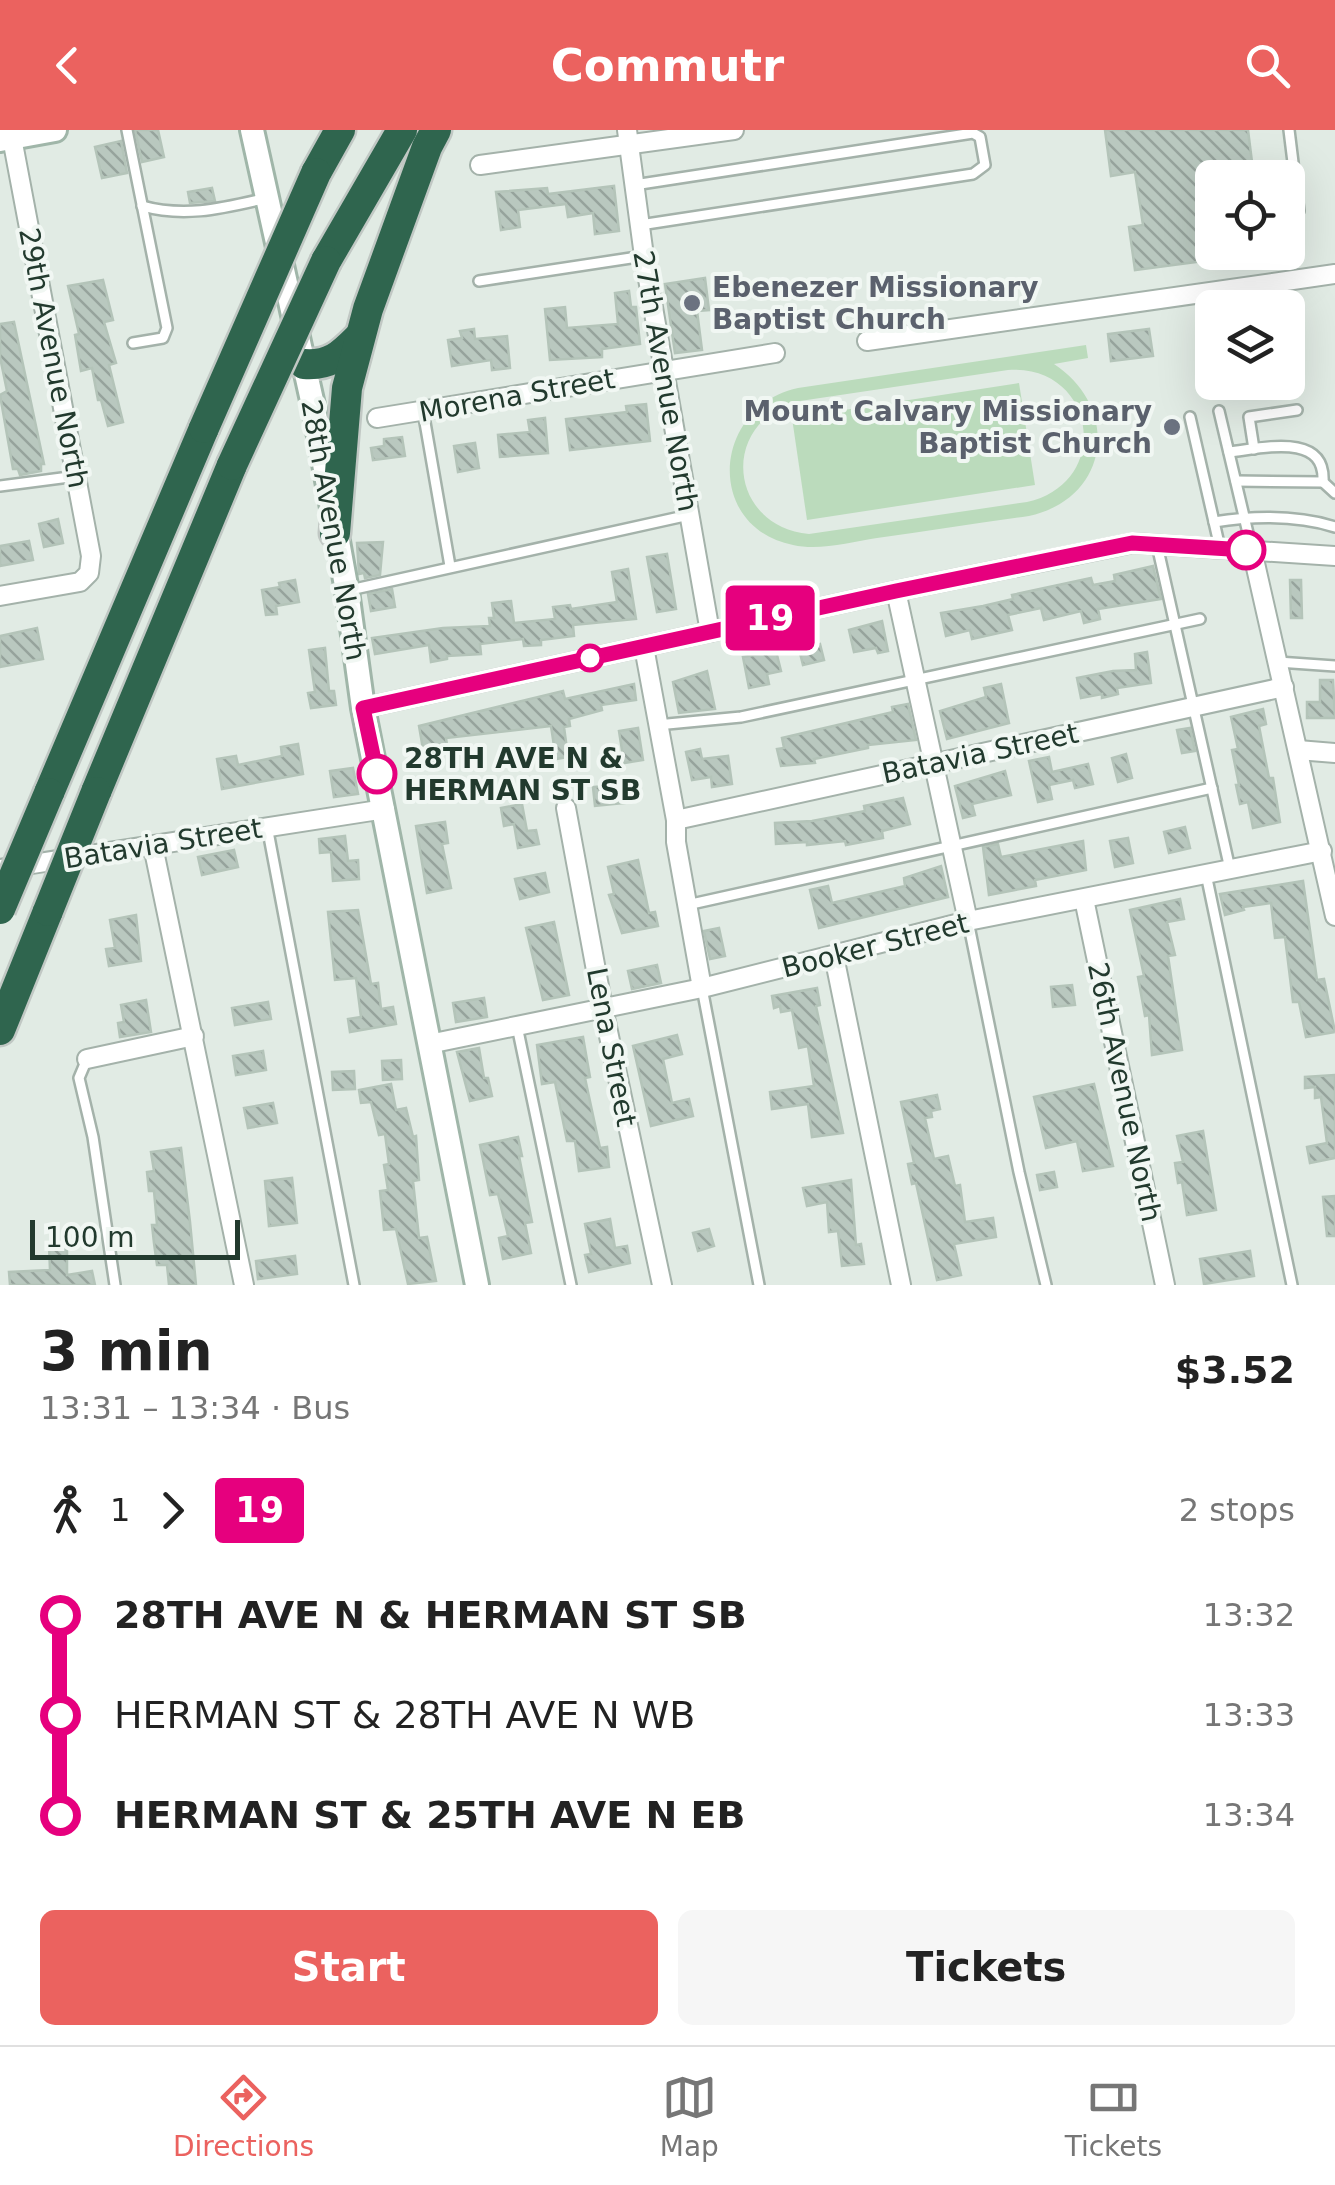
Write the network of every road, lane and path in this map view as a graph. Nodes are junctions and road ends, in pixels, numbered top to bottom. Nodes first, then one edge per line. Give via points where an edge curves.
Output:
1 (55, 130) edge
2 (127, 130) edge
3 (252, 130) edge
4 (340, 130) edge
5 (402, 130) edge
6 (436, 130) edge
7 (734, 130) edge
8 (1290, 130) edge
9 (982, 133) edge
10 (628, 138) edge
11 (6, 139) edge
12 (1293, 160) edge
13 (480, 165) dead end
14 (634, 185) junction
15 (267, 198) junction
16 (142, 206) junction
17 (640, 226) junction
18 (644, 256) junction
19 (1335, 274) edge
20 (479, 281) dead end
21 (362, 334) junction
22 (867, 341) dead end
23 (134, 343) dead end
24 (775, 353) dead end
25 (304, 364) junction
26 (664, 370) junction
27 (423, 410) junction
28 (1297, 410) dead end
29 (1219, 411) dead end
30 (1190, 417) dead end
31 (377, 418) dead end
32 (1254, 449) junction
33 (1229, 452) junction
34 (78, 476) junction
35 (1236, 481) junction
36 (1323, 482) junction
37 (0, 486) edge
38 (1335, 493) edge
39 (689, 515) junction
40 (1244, 518) junction
41 (1214, 522) junction
42 (1335, 528) edge
43 (335, 533) junction
44 (1158, 544) junction
45 (1220, 548) junction
46 (1252, 550) junction
47 (1334, 556) edge
48 (450, 566) junction
49 (347, 591) junction
50 (896, 591) junction
51 (0, 596) edge
52 (1200, 619) dead end
53 (1175, 626) junction
54 (710, 632) junction
55 (644, 647) junction
56 (1278, 662) junction
57 (1335, 666) edge
58 (916, 680) junction
59 (1284, 687) junction
60 (1194, 706) junction
61 (363, 708) junction
62 (658, 725) junction
63 (1298, 750) junction
64 (1335, 753) edge
65 (934, 764) junction
66 (1212, 788) junction
67 (566, 808) dead end
68 (385, 809) junction
69 (676, 820) junction
70 (268, 826) junction
71 (952, 845) junction
72 (153, 846) junction
73 (1328, 850) edge
74 (0, 869) edge
75 (1230, 870) junction
76 (1206, 874) junction
77 (1084, 899) junction
78 (687, 904) junction
79 (1334, 904) edge
80 (0, 909) edge
81 (968, 921) junction
82 (834, 956) junction
83 (702, 988) junction
84 (602, 1008) junction
85 (517, 1026) junction
86 (0, 1030) edge
87 (194, 1036) junction
88 (429, 1044) junction
89 (87, 1059) joint
90 (114, 1285) edge
91 (244, 1285) edge
92 (354, 1285) edge
93 (477, 1285) edge
94 (572, 1285) edge
95 (662, 1285) edge
96 (759, 1285) edge
97 (901, 1285) edge
98 (1046, 1285) edge
99 (1165, 1285) edge
100 (1292, 1285) edge

1 - 11 main road
2 - 16 lane
3 - 15 main road, 28th Avenue North
4 - 80 highway, bridge via 204,428
5 - 86 highway, bridge via 326,261 232,465
6 - 21 highway
7 - 10 street
8 - 12 lane
9 - 14 lane
9 - 17 lane via 984,165 973,174
10 - 13 street
10 - 14 street, 27th Avenue North
11 - 34 street, 29th Avenue North
14 - 17 street, 27th Avenue North
15 - 16 lane via 201,213
15 - 25 main road, 28th Avenue North
16 - 23 lane via 167,328 163,338
17 - 18 street, 27th Avenue North
18 - 20 lane
18 - 26 street, 27th Avenue North
19 - 22 street
21 - 25 highway via 339,358
21 - 43 highway via 342,423
24 - 26 street, Morena Street
25 - 43 main road, 28th Avenue North
26 - 27 street, Morena Street
26 - 39 street, 27th Avenue North
27 - 31 street, Morena Street
27 - 48 lane
28 - 32 lane via 1249,417
29 - 33 lane
30 - 41 lane
32 - 33 lane
32 - 36 lane via 1301,448 1321,463
33 - 35 lane
34 - 37 lane
34 - 51 street, 29th Avenue North via 91,556 86,578
35 - 36 lane
35 - 40 lane
36 - 38 lane
39 - 48 lane
39 - 54 street, 27th Avenue North
40 - 41 lane
40 - 42 lane
40 - 46 lane
41 - 45 lane
42 - 47 lane
43 - 49 main road, 28th Avenue North
44 - 45 street
44 - 50 street via 1132,543
44 - 53 lane
45 - 46 street
46 - 47 street
46 - 56 street
48 - 49 lane
49 - 61 main road, 28th Avenue North
50 - 54 street
50 - 58 street
52 - 53 lane
53 - 58 lane
53 - 60 lane
54 - 55 street
55 - 61 street
55 - 62 street
56 - 57 lane
56 - 59 street
58 - 62 lane via 741,716
58 - 65 street
59 - 60 street, Batavia Street
59 - 63 street
60 - 65 street, Batavia Street
60 - 66 lane
61 - 68 main road, 28th Avenue North
62 - 69 street
63 - 64 street
63 - 73 street
65 - 69 street, Batavia Street
65 - 71 street
66 - 71 lane
66 - 75 lane
67 - 84 street, Lena Street
68 - 70 street, Batavia Street
68 - 88 main road, 28th Avenue North
69 - 78 street
70 - 72 street, Batavia Street
70 - 92 lane
71 - 78 lane
71 - 81 street
72 - 74 street, Batavia Street
72 - 87 street
73 - 75 street, Booker Street
73 - 79 street
75 - 76 street, Booker Street
76 - 77 street, Booker Street
76 - 100 lane
77 - 81 street, Booker Street
77 - 99 street, 26th Avenue North
78 - 83 street
81 - 82 street, Booker Street
81 - 98 lane
82 - 83 street, Booker Street
82 - 97 street
83 - 84 street, Booker Street
83 - 96 lane
84 - 85 street, Booker Street
84 - 95 street, Lena Street
85 - 88 street, Booker Street
85 - 94 lane
87 - 89 street
87 - 91 street
88 - 93 main road, 28th Avenue North
89 - 90 lane via 79,1078

